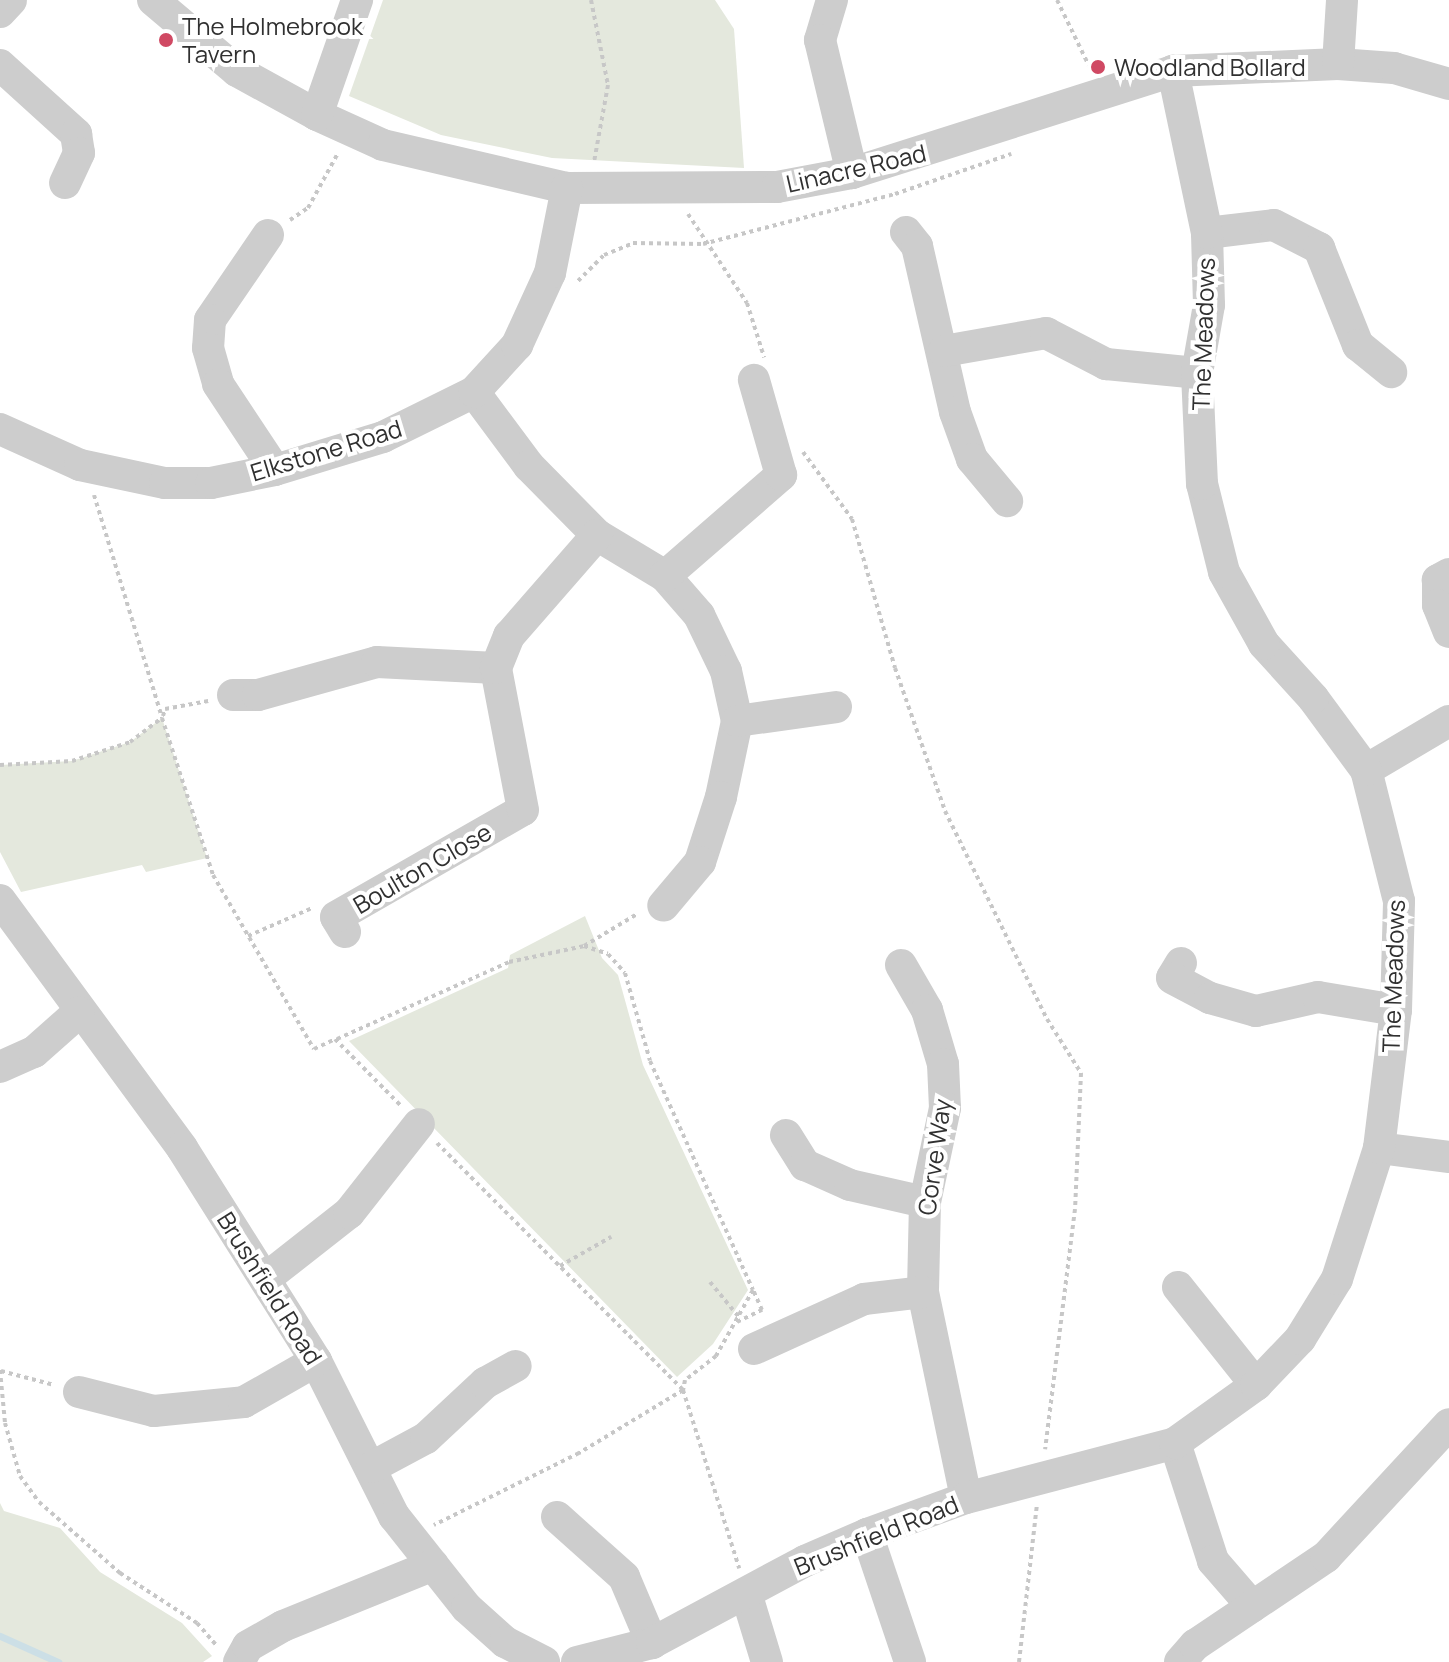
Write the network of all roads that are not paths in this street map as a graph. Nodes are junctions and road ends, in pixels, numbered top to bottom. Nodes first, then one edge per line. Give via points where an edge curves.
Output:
1 (11, 0) edge
2 (153, 0) edge
3 (357, 0) edge
4 (832, 0) edge
5 (1342, 0) edge
6 (0, 12) edge
7 (1338, 64) junction
8 (0, 65) edge
9 (1173, 71) junction
10 (1449, 84) edge
11 (317, 115) junction
12 (852, 173) junction
13 (65, 183) dead end
14 (578, 188) junction
15 (906, 232) road end
16 (1207, 233) junction
17 (268, 235) road end
18 (944, 351) junction
19 (760, 371) road end
20 (1391, 372) dead end
21 (1197, 373) junction
22 (474, 392) junction
23 (0, 429) edge
24 (275, 470) junction
25 (1007, 501) dead end
26 (597, 535) junction
27 (1449, 574) edge
28 (665, 576) junction
29 (1449, 632) edge
30 (496, 668) junction
31 (233, 695) road end
32 (836, 707) dead end
33 (737, 721) junction
34 (1449, 721) edge
35 (1366, 770) junction
36 (0, 900) edge
37 (663, 906) road end
38 (340, 924) road end
39 (1181, 963) dead end
40 (901, 965) dead end
41 (1396, 1010) junction
42 (79, 1012) junction
43 (0, 1067) edge
44 (419, 1124) dead end
45 (786, 1135) dead end
46 (1379, 1148) junction
47 (1449, 1157) edge
48 (925, 1202) junction
49 (266, 1278) junction
50 (1178, 1287) dead end
51 (923, 1292) junction
52 (743, 1329) road end
53 (316, 1361) junction
54 (516, 1366) dead end
55 (1256, 1385) junction
56 (79, 1392) road end
57 (1449, 1424) edge
58 (1175, 1443) junction
59 (372, 1467) junction
60 (1045, 1480) joint
61 (966, 1498) junction
62 (557, 1517) dead end
63 (867, 1534) junction
64 (433, 1565) junction
65 (746, 1593) junction
66 (1252, 1606) junction
67 (652, 1643) junction
68 (230, 1656) edge
69 (544, 1662) edge
70 (577, 1662) edge
71 (767, 1662) edge
72 (910, 1662) edge
73 (1180, 1662) edge

1 - 6 street
2 - 11 street, Linacre Road via 237,71
3 - 11 street
4 - 12 street via 820,40
5 - 7 street
7 - 9 street, Linacre Road
7 - 10 street, Linacre Road via 1394,68
8 - 13 street via 76,134 79,153
9 - 12 street, Linacre Road
9 - 16 street, The Meadows
11 - 14 street, Linacre Road via 383,145
12 - 14 street, Linacre Road via 777,187
14 - 22 street, Elkstone Road via 550,273 517,345
15 - 18 street via 917,246
16 - 20 street via 1274,225 1319,248 1358,345
16 - 21 street, The Meadows via 1209,305
17 - 24 street via 210,320 208,348 218,384
18 - 21 street via 1046,333 1106,364
18 - 25 street via 955,412 972,459
19 - 28 street via 781,475
21 - 35 street, The Meadows via 1202,484 1224,572 1264,644 1313,698
22 - 24 street, Elkstone Road via 383,437
22 - 26 street via 529,466
23 - 24 street, Elkstone Road via 80,465 165,483 211,483
26 - 28 street
26 - 30 street via 509,636
27 - 29 street via 1438,580 1438,605
28 - 33 street via 699,615 726,671
30 - 31 street via 377,662 258,695
30 - 38 street, Boulton Close via 523,810
32 - 33 street
33 - 37 street via 700,862
34 - 35 street
35 - 41 street, The Meadows via 1399,901
36 - 42 street, Brushfield Road
39 - 41 street via 1172,978 1210,998 1256,1011 1318,997
40 - 48 street, Corve Way via 927,1010 943,1064 945,1108
41 - 46 street, The Meadows
42 - 43 street via 34,1052
42 - 49 street, Brushfield Road via 182,1148
44 - 49 street via 349,1213
45 - 48 street via 805,1165 850,1185
46 - 47 street
46 - 55 street, The Meadows via 1337,1279 1300,1339
48 - 51 street, Corve Way
49 - 53 street, Brushfield Road
50 - 55 street
51 - 52 street via 864,1299
51 - 61 street, Corve Way
53 - 56 street via 244,1402 154,1411
53 - 59 street, Brushfield Road
54 - 59 street via 485,1383 426,1438
55 - 58 street, The Meadows
57 - 66 street via 1326,1557
58 - 60 street, The Meadows
58 - 66 street via 1213,1561
59 - 64 street, Brushfield Road via 394,1516
60 - 61 street, Brushfield Road
61 - 63 street, Brushfield Road
62 - 67 street via 624,1577
63 - 65 street, Brushfield Road
63 - 72 street
64 - 68 street via 283,1626
64 - 69 street, Brushfield Road via 467,1608 505,1642
65 - 67 street, Brushfield Road
65 - 71 street
66 - 73 street via 1195,1645
67 - 70 street, Brushfield Road

